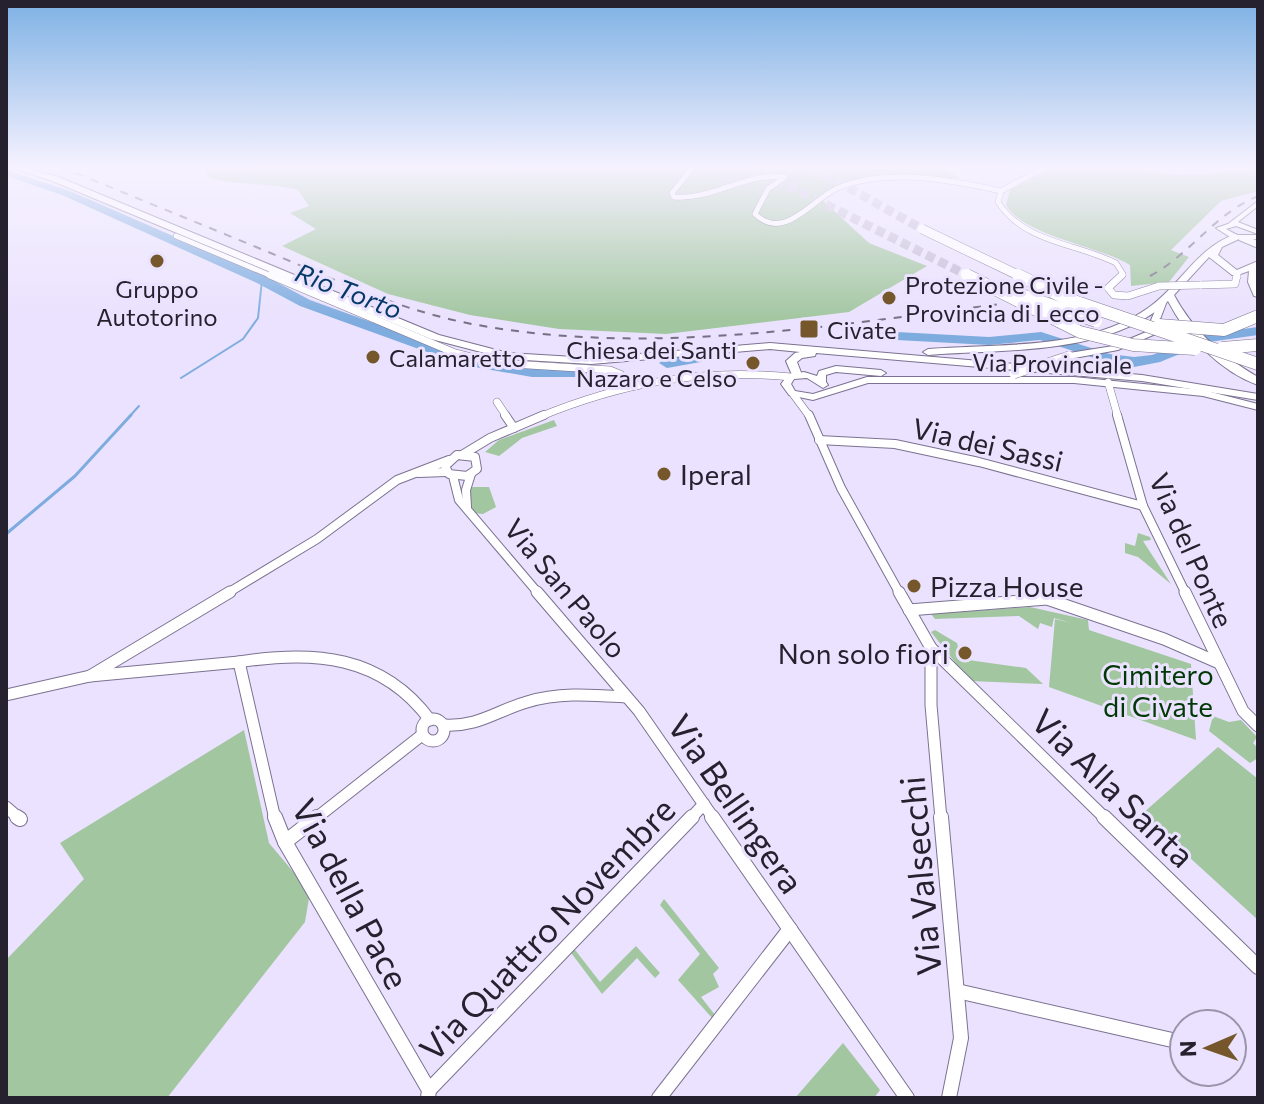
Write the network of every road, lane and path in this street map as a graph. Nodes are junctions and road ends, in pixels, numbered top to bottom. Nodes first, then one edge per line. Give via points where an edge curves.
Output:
1 (137, 219) edge
2 (151, 219) edge
3 (170, 219) edge
4 (759, 219) edge
5 (787, 219) edge
6 (1012, 219) edge
7 (1238, 219) edge
8 (1231, 224) junction
9 (922, 229) tunnel mouth
10 (1222, 230) junction
11 (1257, 233) edge
12 (176, 236) joint
13 (1239, 238) junction
14 (1220, 243) junction
15 (1258, 245) edge
16 (982, 261) junction
17 (1258, 265) edge
18 (1235, 273) junction
19 (1182, 281) junction
20 (1258, 294) edge
21 (1166, 298) junction
22 (1258, 316) edge
23 (1184, 320) junction
24 (1150, 333) junction
25 (1258, 345) edge
26 (928, 352) junction
27 (944, 361) junction
28 (1258, 366) edge
29 (849, 370) junction
30 (794, 382) junction
31 (1108, 382) junction
32 (1258, 382) edge
33 (622, 385) junction
34 (820, 389) junction
35 (1258, 389) edge
36 (1258, 397) edge
37 (497, 402) dead end
38 (1258, 407) edge
39 (808, 412) junction
40 (514, 428) junction
41 (504, 432) junction
42 (819, 440) junction
43 (462, 455) junction
44 (449, 460) junction
45 (479, 462) junction
46 (407, 474) junction
47 (449, 474) junction
48 (471, 474) junction
49 (1143, 506) junction
50 (468, 510) junction
51 (909, 610) junction
52 (931, 648) junction
53 (239, 662) junction
54 (1219, 663) junction
55 (90, 676) junction
56 (6, 695) edge
57 (626, 697) junction
58 (430, 720) junction
59 (444, 725) junction
60 (1258, 726) edge
61 (422, 735) junction
62 (704, 804) junction
63 (6, 807) edge
64 (20, 819) dead end
65 (285, 842) junction
66 (790, 929) junction
67 (1258, 967) edge
68 (957, 991) junction
69 (1168, 1039) edge
70 (429, 1094) edge
71 (659, 1098) edge
72 (907, 1098) edge
73 (949, 1098) edge

1 - 12 main road
2 - 27 main road via 435,337 508,356 591,361 770,346
3 - 26 main road via 443,333 514,350 586,354 768,340
4 - 5 street via 772,223
6 - 18 street, bridge via 1117,264 1123,275 1109,287 1111,293 1125,297 1159,286 1235,284
7 - 8 street
8 - 10 street
8 - 11 street
9 - 16 highway, bridge
10 - 13 street
10 - 19 main road
11 - 13 street
12 - 33 street via 425,343 495,363 610,370 622,375
13 - 14 main road
13 - 15 highway
14 - 18 main road via 1213,256
14 - 19 main road
16 - 22 highway, bridge via 1163,325 1224,329
16 - 28 highway, bridge via 1087,307
17 - 18 highway
17 - 20 highway via 1252,283
19 - 21 main road
21 - 23 main road
21 - 24 street
21 - 26 main road via 1141,317 1065,340
23 - 24 street
23 - 32 main road, bridge via 1231,366
24 - 29 street, bridge via 1115,348 1083,352 1014,374
25 - 28 highway, bridge via 1173,349 1115,345 1072,331 965,274 1085,318
26 - 35 main road via 1167,373
27 - 30 main road via 806,354 790,362
27 - 36 main road via 1142,378
29 - 30 street via 826,366
29 - 34 street via 827,370 821,374
30 - 33 street via 686,374
30 - 34 street
30 - 34 street
30 - 39 street
31 - 34 street, Via Provinciale via 867,380
31 - 38 street, Via Provinciale via 1203,393
31 - 49 street, Via del Ponte
33 - 40 street
34 - 39 street
37 - 40 street
39 - 42 street
40 - 41 street
41 - 43 street
41 - 45 street
42 - 49 street, Via dei Sassi via 909,447
42 - 51 street
43 - 44 street
43 - 45 street
44 - 46 street
44 - 47 street
45 - 48 street
46 - 47 street
46 - 55 street via 317,539
47 - 48 street
47 - 50 street, Via San Paolo
48 - 50 street, Via San Paolo
49 - 54 street, Via del Ponte
50 - 57 street, Via San Paolo
51 - 52 street
51 - 54 street via 1047,599
52 - 67 street, Via Alla Santa
52 - 68 street, Via Valsecchi via 931,705
53 - 55 street
53 - 58 street via 336,655 382,673
53 - 65 street, Via della Pace via 273,813
54 - 60 street, Via del Ponte via 1243,711
55 - 56 street
57 - 59 street via 556,696 526,702 474,727
57 - 62 street, Via Bellingera
58 - 59 street
58 - 61 street
59 - 61 street via 438,738
61 - 65 street
62 - 66 street, Via Bellingera
62 - 70 street, Via Quattro Novembre
63 - 64 street
65 - 70 street, Via della Pace
66 - 71 street
66 - 72 street, Via Bellingera
68 - 69 street
68 - 73 street, Via Valsecchi via 961,1038

